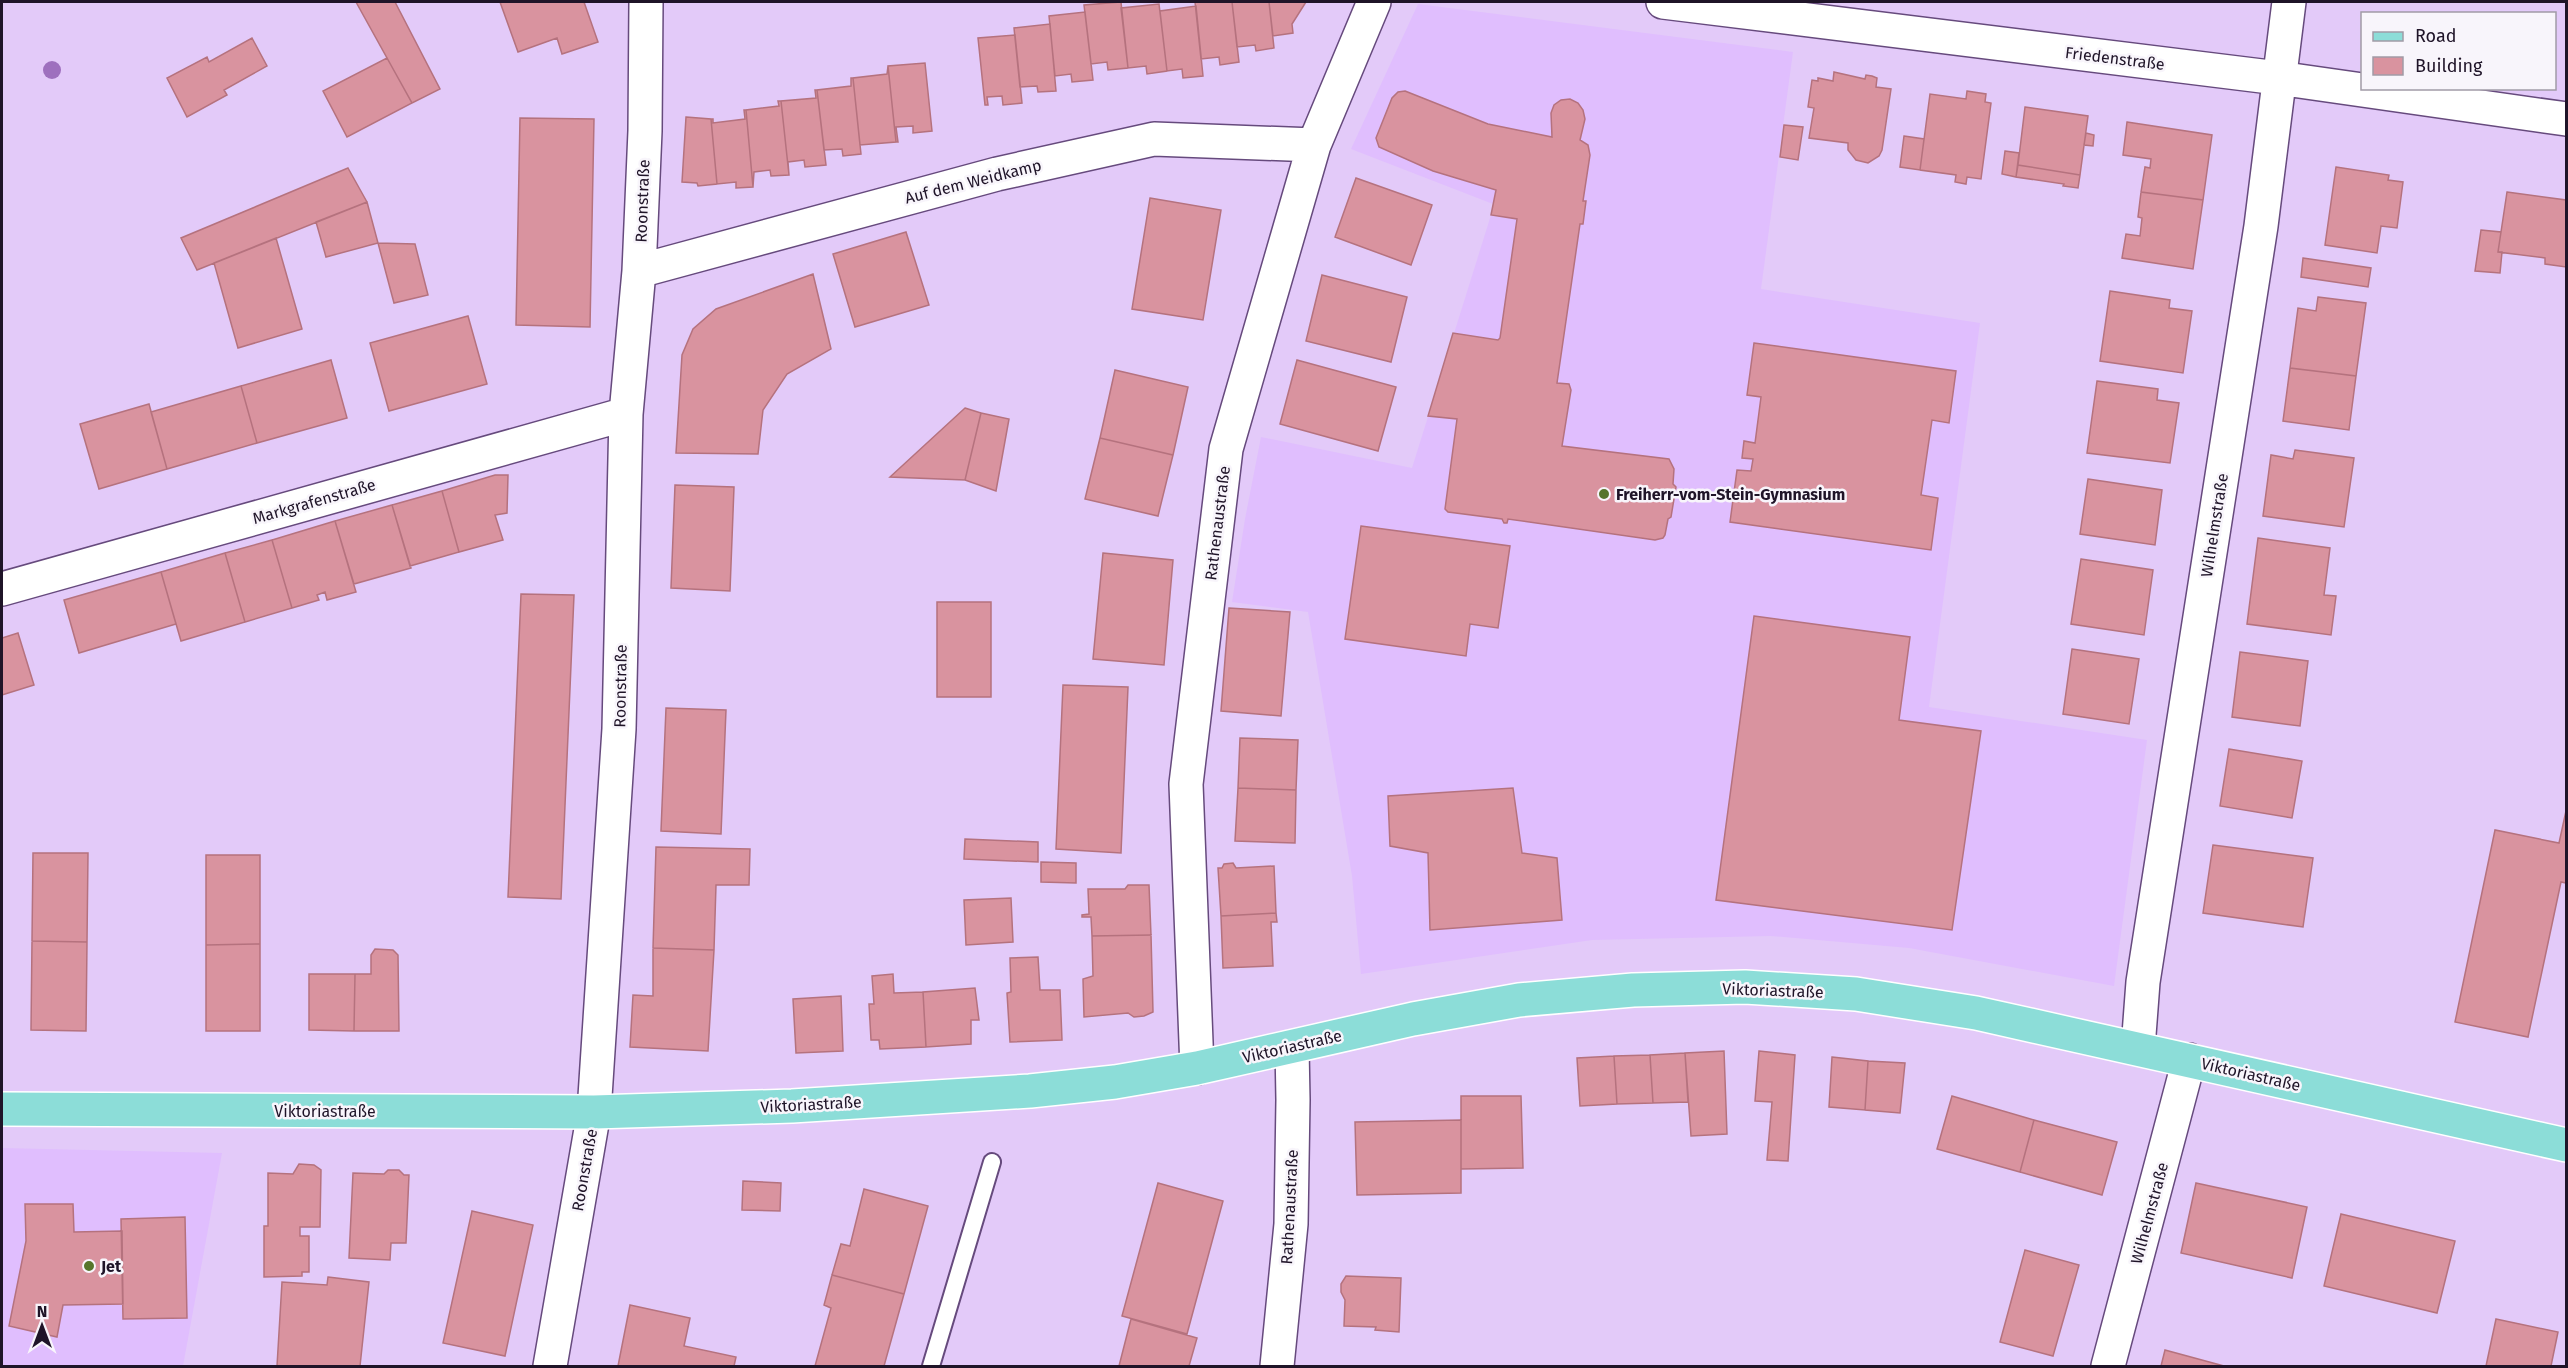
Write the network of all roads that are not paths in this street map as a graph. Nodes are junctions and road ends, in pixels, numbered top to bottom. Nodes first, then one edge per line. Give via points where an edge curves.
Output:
1 (646, 2) edge
2 (1374, 2) edge
3 (1663, 2) edge
4 (2289, 2) edge
5 (2278, 78) junction
6 (2361, 90) edge
7 (2362, 90) edge
8 (2566, 119) edge
9 (1314, 145) junction
10 (639, 271) junction
11 (626, 414) junction
12 (2, 588) edge
13 (1292, 1047) junction
14 (2138, 1048) junction
15 (2189, 1060) junction
16 (1197, 1068) junction
17 (2, 1109) edge
18 (594, 1112) junction
19 (2566, 1145) edge
20 (992, 1162) dead end
21 (550, 1366) edge
22 (931, 1366) edge
23 (1276, 1366) edge
24 (2108, 1366) edge

1 - 10 street, Roonstraße
2 - 9 street, Rathenaustraße
3 - 5 street, Friedenstraße
4 - 5 street, Wilhelmstraße
5 - 6 street, Friedenstraße
5 - 14 street, Wilhelmstraße via 2261,226 2143,982
7 - 8 street, Friedenstraße
9 - 10 street, Auf dem Weidkamp via 1154,139 997,174
9 - 16 street, Rathenaustraße via 1226,448 1186,784
10 - 11 street, Roonstraße
11 - 12 street, Markgrafenstraße
11 - 18 street, Roonstraße via 619,729
13 - 14 main road, Viktoriastraße via 1519,1000 1633,990 1745,987 1878,997 1976,1012
13 - 16 main road, Viktoriastraße
13 - 23 street, Rathenaustraße via 1291,1224
14 - 15 main road, Viktoriastraße
15 - 19 main road, Viktoriastraße
15 - 24 street, Wilhelmstraße
16 - 18 main road, Viktoriastraße via 1030,1091 792,1106
17 - 18 main road, Viktoriastraße
18 - 21 street, Roonstraße
20 - 22 lane

